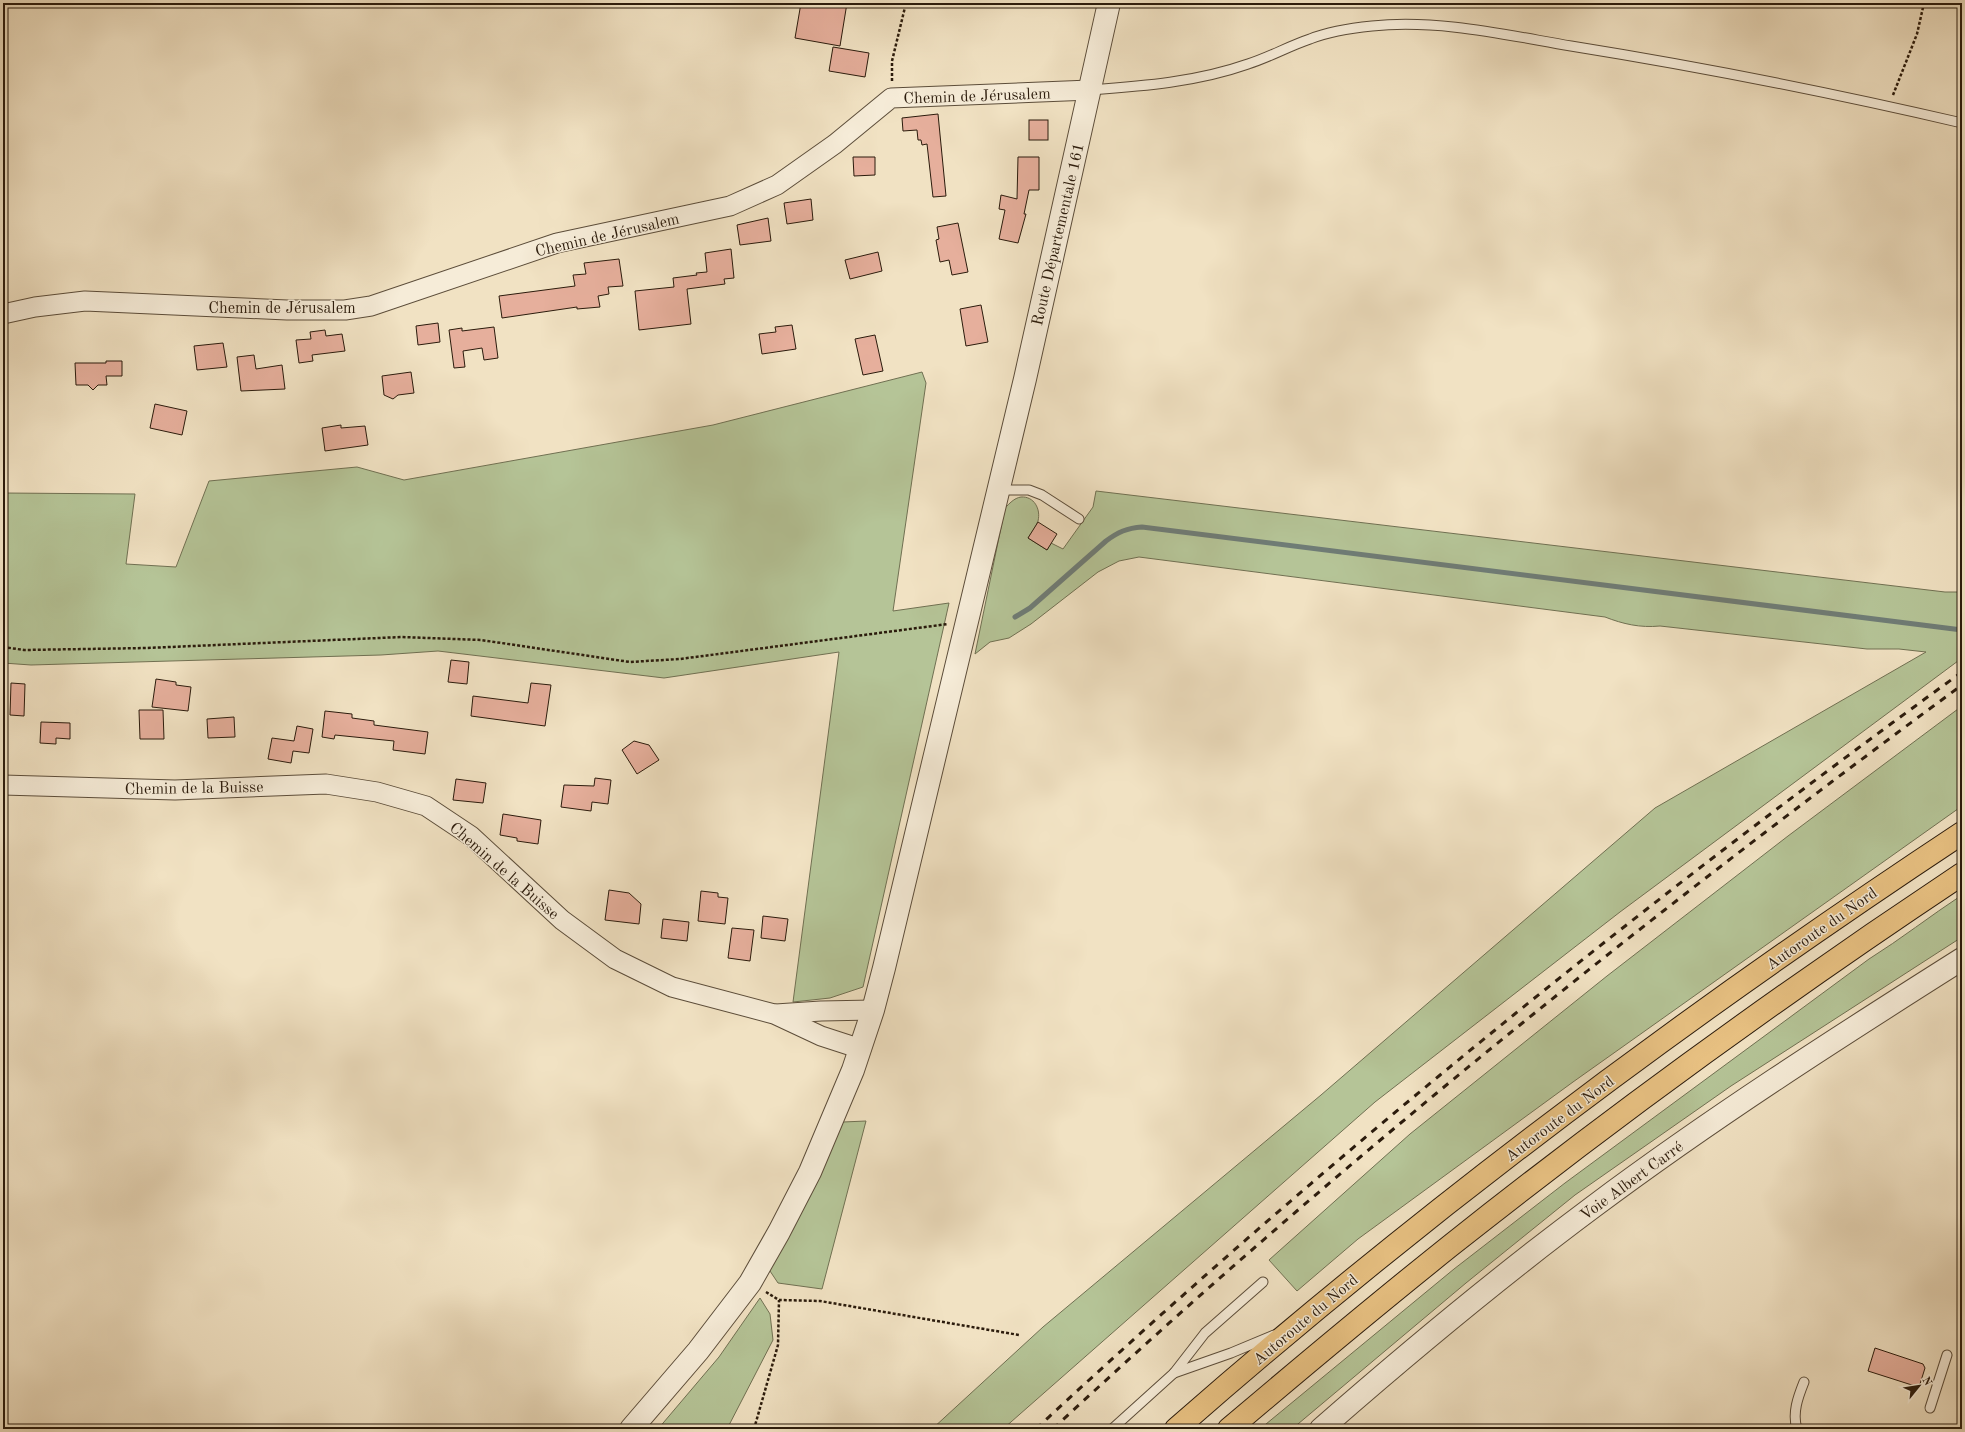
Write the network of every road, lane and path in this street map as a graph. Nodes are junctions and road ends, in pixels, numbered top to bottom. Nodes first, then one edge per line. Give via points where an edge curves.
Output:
1 (906, 3) edge
2 (1109, 3) edge
3 (1924, 3) edge
4 (1090, 90) junction
5 (891, 98) junction
6 (1889, 106) junction
7 (1962, 123) edge
8 (3, 314) edge
9 (998, 490) junction
10 (1079, 519) dead end
11 (967, 622) junction
12 (3, 647) edge
13 (3, 785) edge
14 (1962, 832) edge
15 (1962, 874) edge
16 (1962, 959) edge
17 (873, 1010) junction
18 (774, 1014) junction
19 (861, 1049) junction
20 (750, 1282) junction
21 (1263, 1282) dead end
22 (780, 1300) junction
23 (1296, 1326) junction
24 (1019, 1335) dead end
25 (1947, 1355) dead end
26 (1174, 1373) junction
27 (1804, 1382) dead end
28 (1930, 1408) dead end
29 (631, 1429) edge
30 (754, 1429) edge
31 (1112, 1429) edge
32 (1176, 1429) edge
33 (1229, 1429) edge
34 (1320, 1429) edge
35 (1797, 1429) edge

1 - 5 path via 892,61
2 - 4 street, Route Départementale 161
3 - 6 path via 1916,34
4 - 5 street, Chemin de Jérusalem
4 - 6 lane via 1136,87 1207,76 1249,64 1338,30 1413,24 1486,32 1654,59
4 - 9 street, Route Départementale 161
5 - 8 street, Chemin de Jérusalem via 835,144 777,185 730,206 557,243 372,306 344,310 287,310 85,301
6 - 7 lane
9 - 10 lane via 1029,490 1042,495
9 - 11 street, Route Départementale 161
11 - 12 path via 680,659 630,662 481,640 402,637 147,648 24,650
11 - 17 street, Route Départementale 161
13 - 18 street, Chemin de la Buisse via 175,790 326,784 377,792 426,806 471,836 562,920 615,959 672,987
14 - 23 highway, Autoroute du Nord via 1835,918 1637,1059 1429,1218
15 - 33 highway via 1783,997 1620,1115 1443,1252
16 - 34 street, Voie Albert Carré via 1728,1111 1595,1206 1479,1296
17 - 18 street, Chemin de la Buisse
17 - 19 street, Route Départementale 161
18 - 19 street, Chemin de la Buisse via 821,1036
19 - 20 street, Route Départementale 161 via 810,1172
20 - 22 path
20 - 29 street, Route Départementale 161 via 698,1351
21 - 26 lane via 1205,1333
22 - 24 path via 820,1301
22 - 30 path via 778,1345
23 - 26 lane
23 - 32 highway, Autoroute du Nord
25 - 28 lane
26 - 31 lane
27 - 35 lane via 1796,1402

